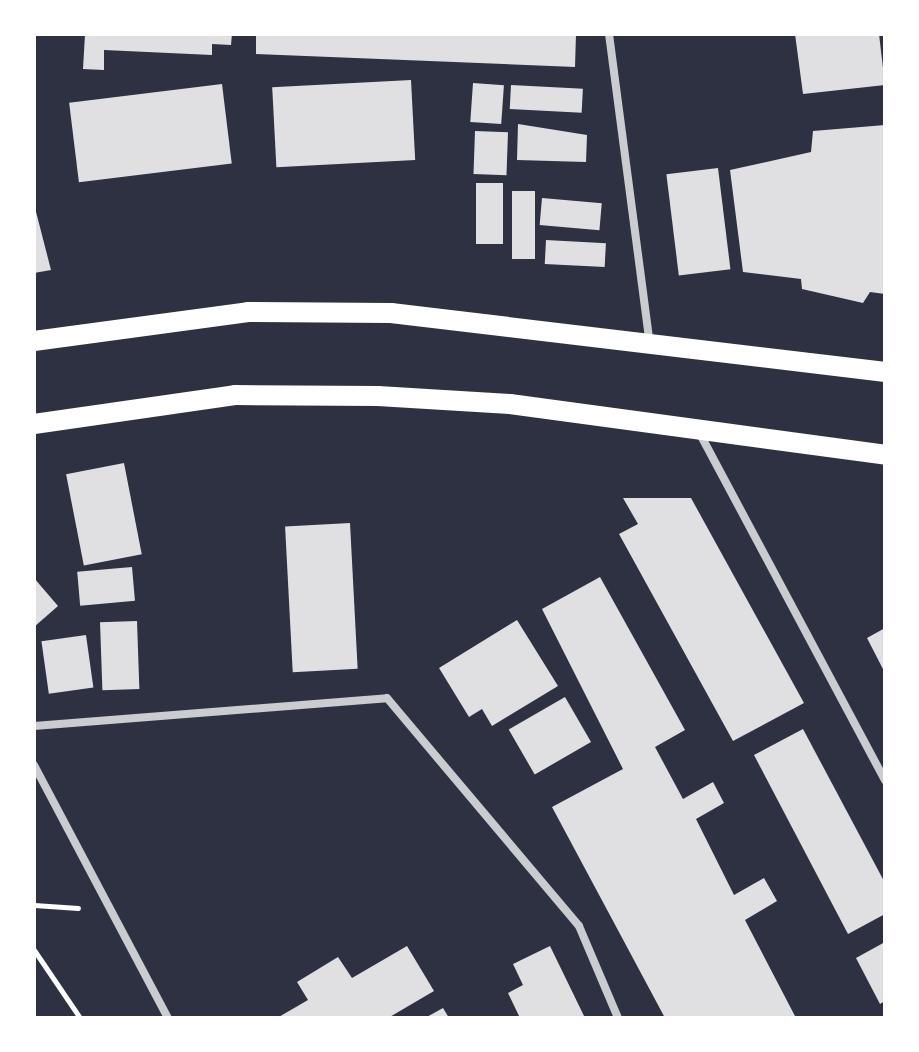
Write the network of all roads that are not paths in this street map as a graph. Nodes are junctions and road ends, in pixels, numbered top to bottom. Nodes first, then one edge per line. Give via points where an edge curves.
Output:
1 (609, 34) edge
2 (649, 339) junction
3 (34, 341) edge
4 (885, 372) edge
5 (34, 424) edge
6 (697, 428) junction
7 (885, 455) edge
8 (34, 726) edge
9 (34, 765) edge
10 (885, 780) edge
11 (168, 1018) edge
12 (618, 1018) edge

1 - 2 street
2 - 3 main road via 391,313 248,312
2 - 4 main road
5 - 6 main road via 235,395 378,396
6 - 7 main road
6 - 10 street
8 - 12 street via 387,698 579,926
9 - 11 street

